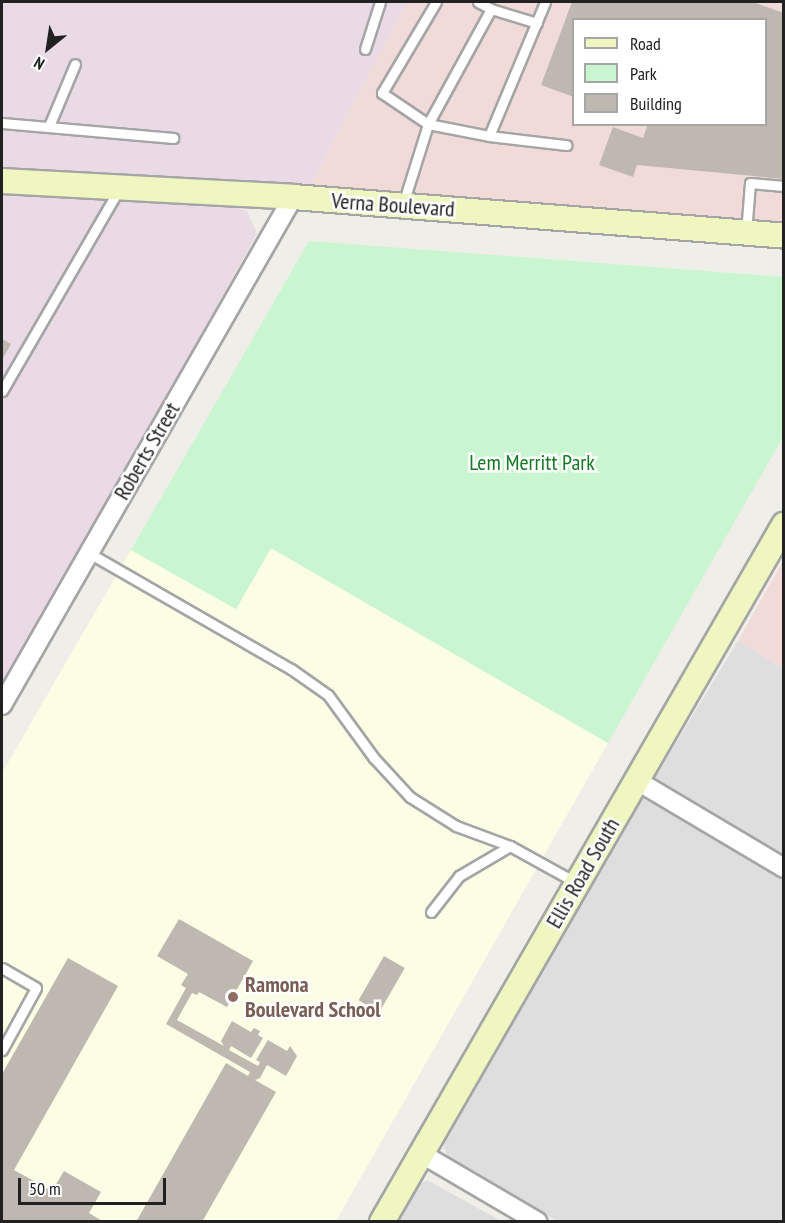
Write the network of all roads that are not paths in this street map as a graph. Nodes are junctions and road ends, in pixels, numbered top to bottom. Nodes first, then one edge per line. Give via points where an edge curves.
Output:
1 (380, 2) edge
2 (436, 2) edge
3 (478, 2) edge
4 (545, 2) edge
5 (491, 9) junction
6 (537, 24) junction
7 (365, 49) dead end
8 (75, 64) dead end
9 (2, 123) edge
10 (428, 124) junction
11 (49, 126) junction
12 (489, 136) junction
13 (173, 138) dead end
14 (566, 145) dead end
15 (2, 181) edge
16 (783, 186) edge
17 (120, 187) junction
18 (293, 198) junction
19 (402, 206) junction
20 (746, 233) junction
21 (783, 236) edge
22 (2, 391) edge
23 (783, 525) edge
24 (89, 553) junction
25 (2, 705) edge
26 (636, 780) junction
27 (510, 846) junction
28 (783, 868) edge
29 (577, 883) junction
30 (431, 912) dead end
31 (2, 968) edge
32 (6, 1032) edge
33 (2, 1050) edge
34 (422, 1154) junction
35 (382, 1221) edge
36 (538, 1221) edge

1 - 7 lane
2 - 10 lane via 382,93
3 - 5 lane
4 - 6 lane
5 - 6 lane
5 - 10 lane
6 - 12 lane
8 - 11 lane
9 - 11 lane
10 - 12 lane
10 - 19 lane
11 - 13 lane
12 - 14 lane
15 - 17 street, Verna Boulevard
16 - 20 lane via 750,183
17 - 18 street, Verna Boulevard
17 - 22 lane
18 - 19 street, Verna Boulevard
18 - 24 street, Roberts Street
19 - 20 street, Verna Boulevard
20 - 21 street, Verna Boulevard
23 - 26 street, Ellis Road South
24 - 25 street, Roberts Street
24 - 27 lane via 291,669 328,695 374,758 410,796 456,826
26 - 28 street
26 - 29 street, Ellis Road South
27 - 29 lane
27 - 30 lane via 459,876
29 - 34 street, Ellis Road South
31 - 32 lane via 36,987
32 - 33 lane
34 - 35 street, Ellis Road South
34 - 36 street

